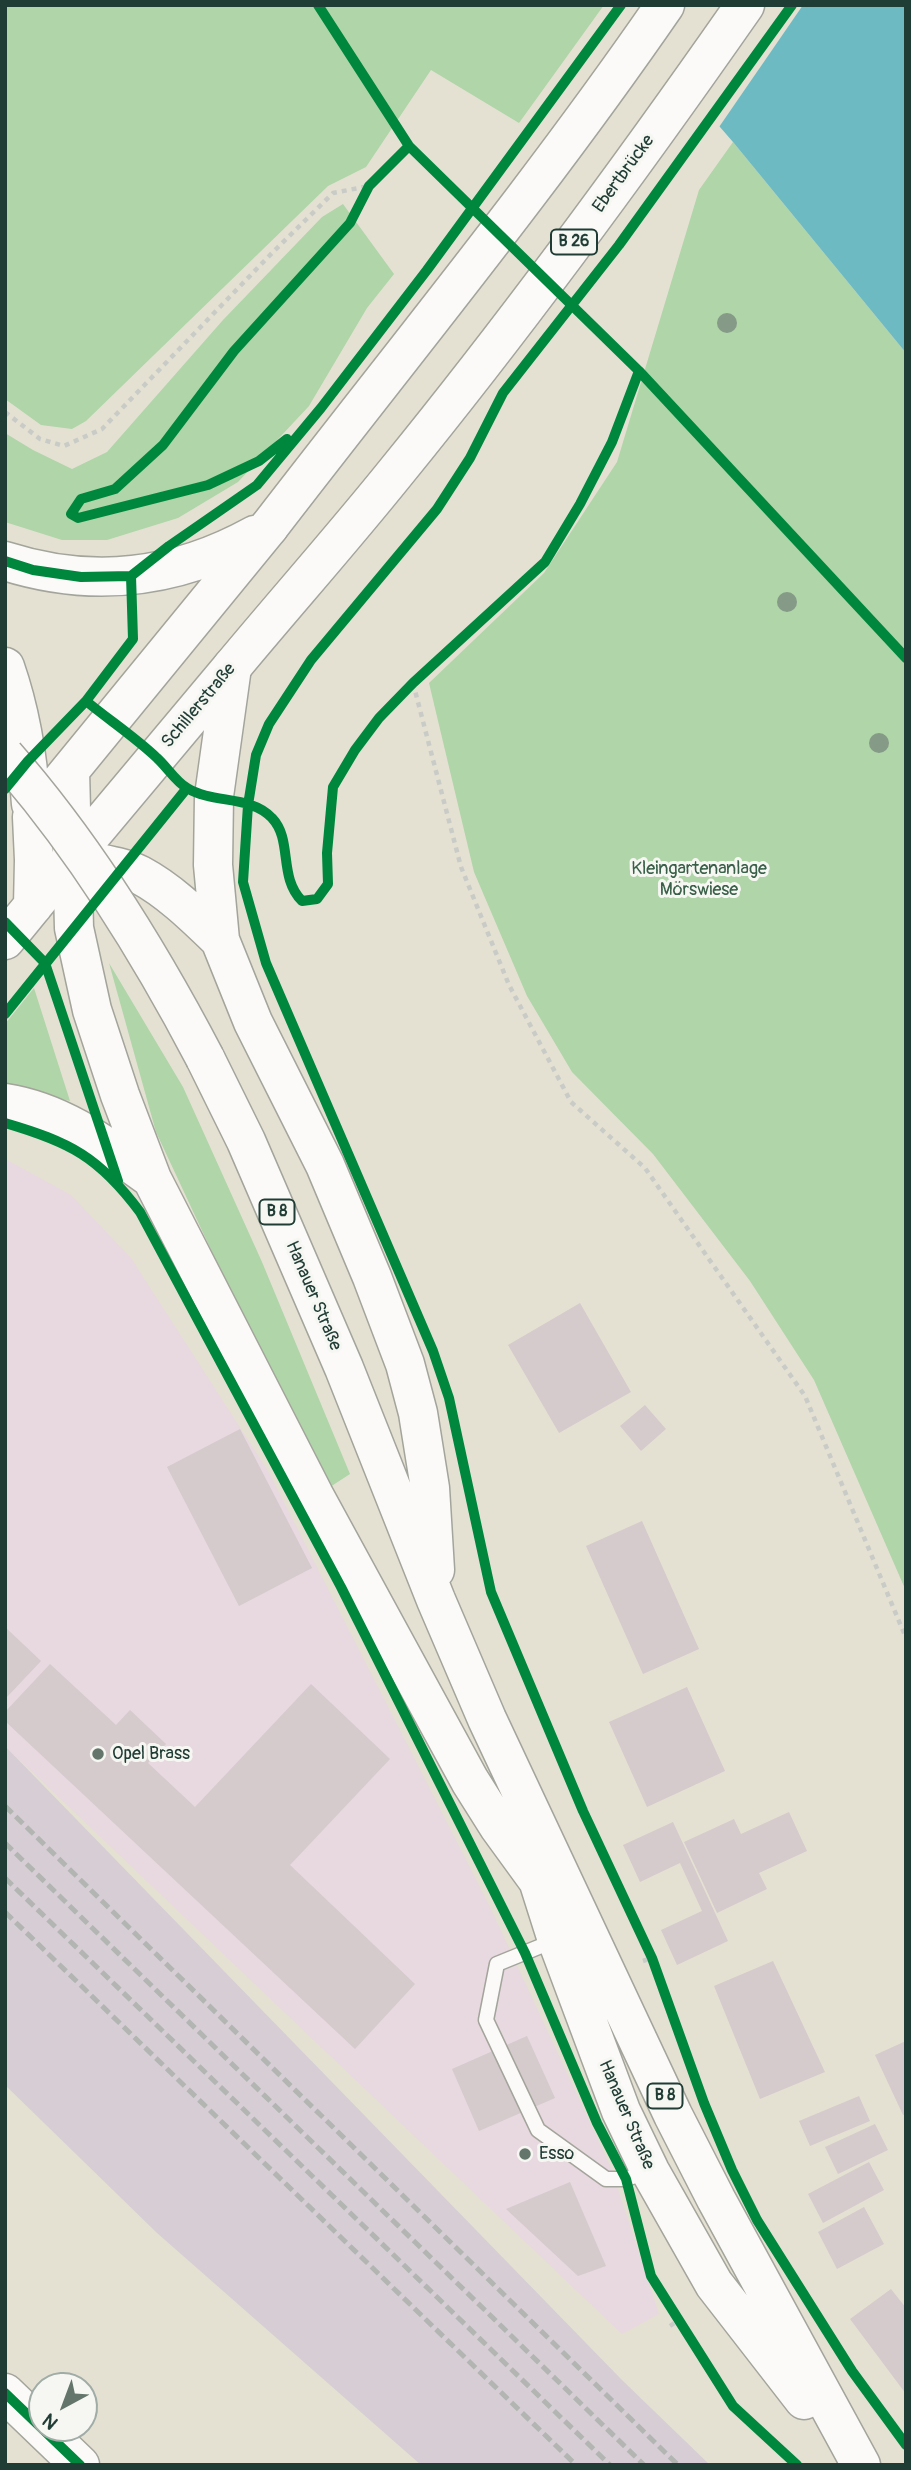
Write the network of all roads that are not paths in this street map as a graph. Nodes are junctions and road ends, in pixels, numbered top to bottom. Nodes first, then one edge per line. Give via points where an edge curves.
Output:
1 (665, 5) edge
2 (745, 5) edge
3 (396, 473) joint
4 (269, 527) junction
5 (5, 561) edge
6 (5, 667) edge
7 (232, 667) junction
8 (5, 756) edge
9 (70, 770) junction
10 (117, 805) junction
11 (18, 814) edge
12 (70, 818) junction
13 (15, 858) edge
14 (72, 858) junction
15 (33, 906) junction
16 (5, 940) edge
17 (220, 940) junction
18 (5, 1103) edge
19 (152, 1179) junction
20 (436, 1600) junction
21 (487, 1719) junction
22 (539, 1882) junction
23 (557, 1940) junction
24 (650, 2171) junction
25 (5, 2393) edge
26 (80, 2465) edge
27 (858, 2465) edge

1 - 4 main road via 452,295
2 - 3 main road, Ebertbrücke / B 26 via 603,202
3 - 7 main road, Schillerstraße / B 26
4 - 5 main road via 226,551 179,568 131,576 81,577
4 - 9 main road
6 - 11 main road via 18,704 28,761
7 - 10 main road, Schillerstraße
7 - 17 main road via 214,796 213,865
8 - 20 main road, Hanauer Straße / B 8, bridge via 112,897 205,1058 339,1356
9 - 11 main road
9 - 12 main road
10 - 12 main road
10 - 14 main road, Schillerstraße
11 - 12 main road
11 - 13 main road
12 - 14 main road
13 - 14 main road
13 - 15 main road
14 - 15 main road, Schillerstraße
14 - 17 main road via 140,875 183,905
14 - 19 main road via 74,928 92,1010
15 - 16 main road, Schillerstraße
17 - 20 main road via 253,1022 325,1165 405,1363 430,1488
18 - 19 main road via 40,1110 78,1129
19 - 22 main road via 457,1758 487,1810
20 - 21 main road, Hanauer Straße / B 8
21 - 22 main road, Hanauer Straße / B 8
21 - 27 main road, Hanauer Straße / B 8 via 679,2127
22 - 23 main road, Hanauer Straße / B 8
23 - 24 main road, Hanauer Straße / B 8 via 621,2111
23 - 24 lane via 497,1964 486,2020 538,2130 606,2179 626,2179
24 - 27 main road, Hanauer Straße / B 8 via 714,2284
25 - 26 main road

